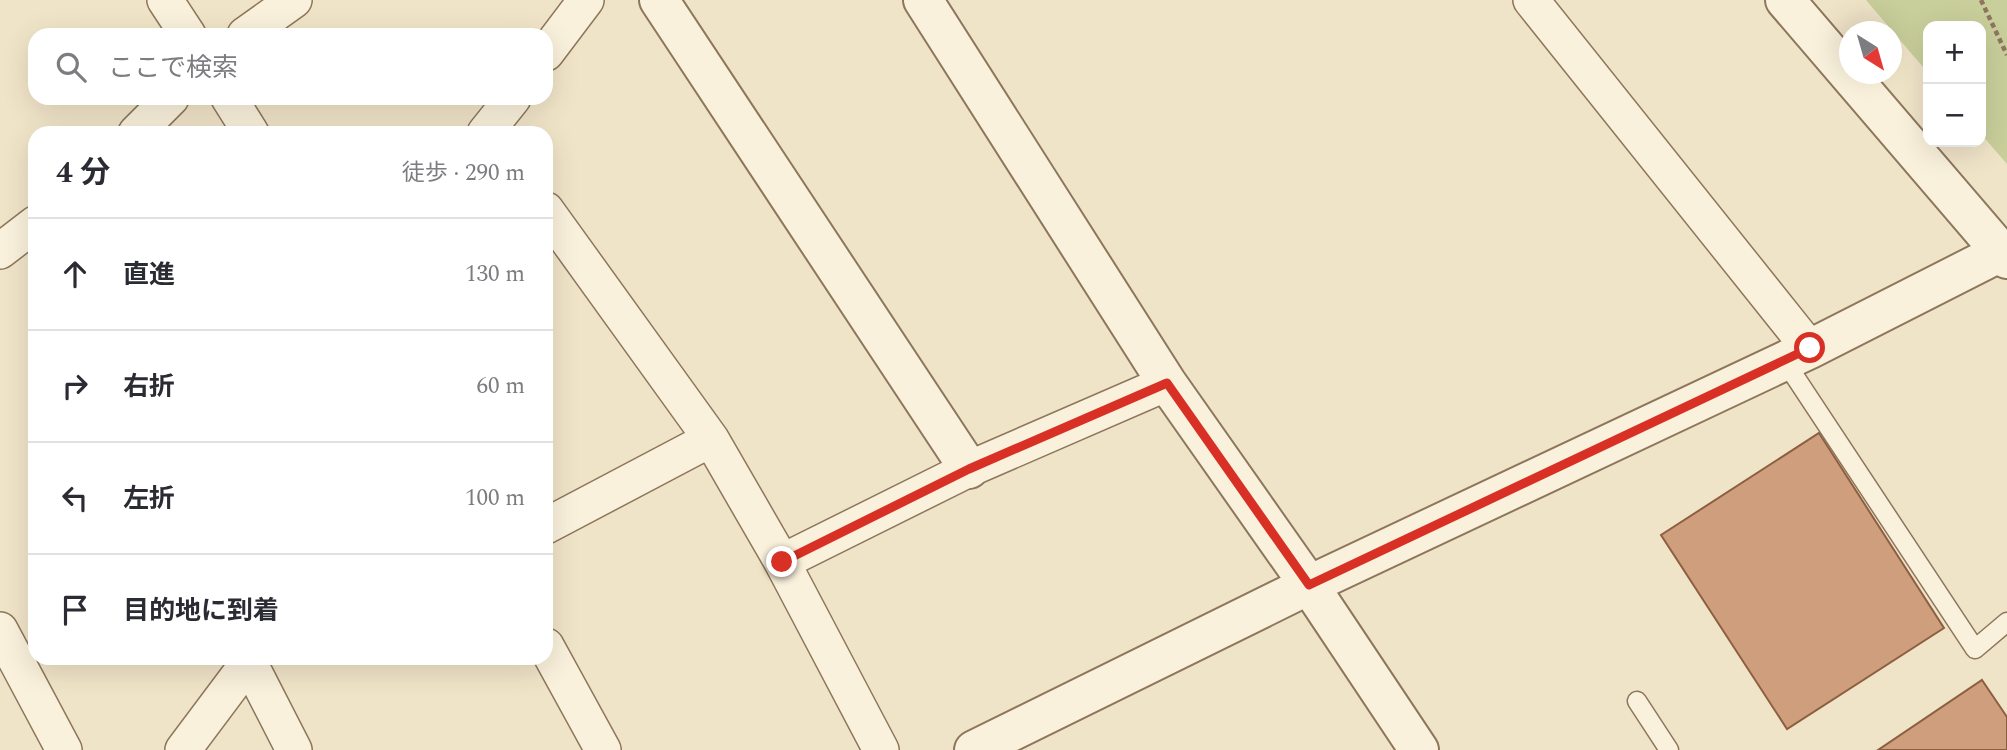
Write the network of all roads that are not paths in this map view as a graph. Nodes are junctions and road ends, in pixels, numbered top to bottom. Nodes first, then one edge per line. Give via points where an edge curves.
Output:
1 (165, 0) edge
2 (294, 0) edge
3 (586, 0) edge
4 (659, 0) edge
5 (923, 0) edge
6 (1531, 0) edge
7 (1785, 0) edge
8 (183, 28) edge
9 (255, 28) edge
10 (553, 45) edge
11 (164, 105) edge
12 (233, 105) edge
13 (508, 105) edge
14 (143, 126) edge
15 (247, 126) edge
16 (492, 126) edge
17 (553, 220) edge
18 (28, 230) edge
19 (0, 251) edge
20 (2005, 253) edge
21 (1797, 354) junction
22 (1167, 383) junction
23 (711, 439) junction
24 (969, 469) junction
25 (553, 522) edge
26 (782, 562) junction
27 (1309, 585) junction
28 (2007, 622) edge
29 (0, 630) edge
30 (553, 659) edge
31 (248, 665) edge
32 (253, 665) edge
33 (1637, 701) dead end
34 (64, 750) edge
35 (183, 750) edge
36 (294, 750) edge
37 (603, 750) edge
38 (881, 750) edge
39 (974, 750) edge
40 (1419, 750) edge
41 (1669, 750) edge

1 - 8 street
2 - 9 street
3 - 10 street
4 - 24 street
5 - 22 street
6 - 21 street
7 - 20 street
11 - 14 street
12 - 15 street
13 - 16 street
17 - 23 street
18 - 19 street
20 - 21 street
21 - 27 street
21 - 28 lane via 1975,649
22 - 24 street
22 - 27 street
23 - 25 street
23 - 26 street
24 - 26 street
26 - 38 street
27 - 39 street
27 - 40 street
29 - 34 street
30 - 37 street
31 - 35 street
32 - 36 street
33 - 41 lane

